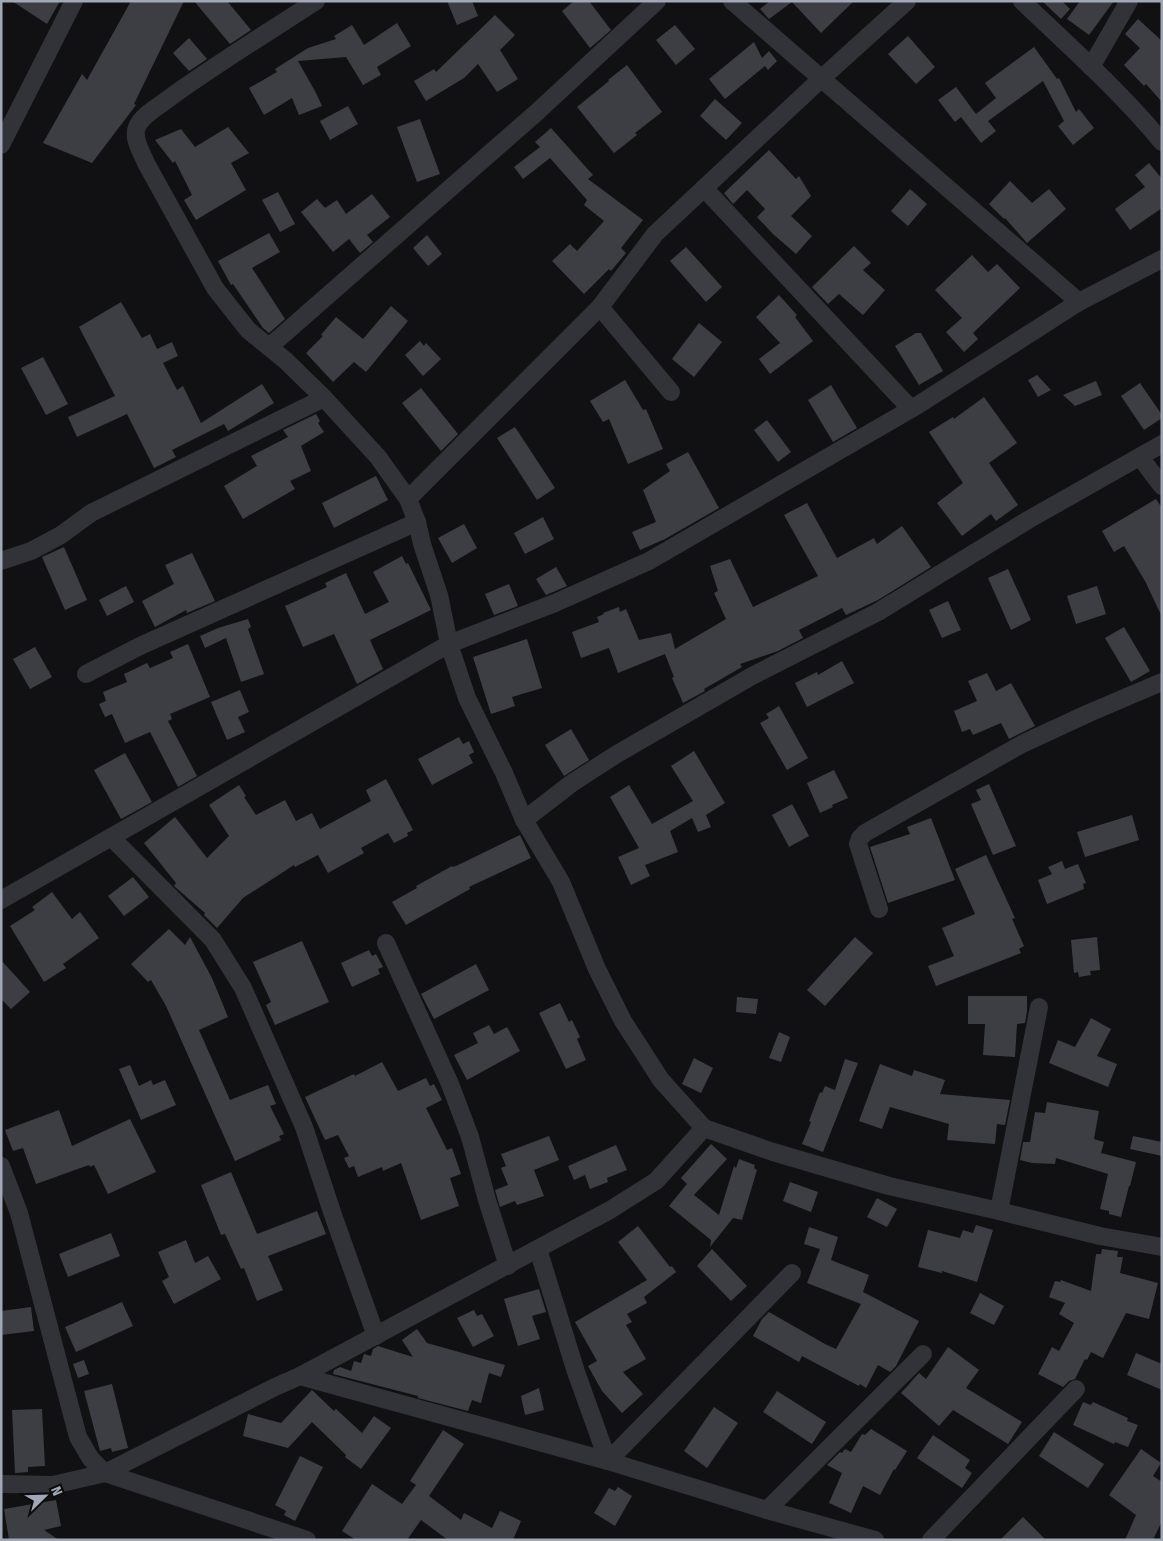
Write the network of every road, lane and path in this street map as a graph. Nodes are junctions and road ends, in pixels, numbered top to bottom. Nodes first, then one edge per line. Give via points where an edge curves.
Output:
1 (74, 1) edge
2 (316, 1) edge
3 (657, 1) edge
4 (732, 1) edge
5 (907, 1) edge
6 (1022, 1) edge
7 (1129, 1) edge
8 (1091, 67) junction
9 (822, 78) junction
10 (1162, 142) edge
11 (1, 145) edge
12 (704, 188) junction
13 (1162, 259) edge
14 (1079, 302) junction
15 (600, 307) junction
16 (269, 347) junction
17 (671, 392) dead end
18 (324, 398) junction
19 (912, 409) junction
20 (1162, 444) edge
21 (1140, 457) junction
22 (1162, 486) edge
23 (408, 499) junction
24 (417, 522) junction
25 (1, 561) edge
26 (449, 644) junction
27 (86, 674) dead end
28 (1162, 682) edge
29 (524, 820) junction
30 (111, 837) junction
31 (1, 900) edge
32 (879, 909) dead end
33 (386, 943) dead end
34 (1039, 1007) dead end
35 (704, 1128) junction
36 (1, 1166) edge
37 (999, 1211) junction
38 (1162, 1247) edge
39 (538, 1249) junction
40 (508, 1266) junction
41 (792, 1273) dead end
42 (376, 1336) junction
43 (923, 1354) dead end
44 (300, 1376) junction
45 (1076, 1389) dead end
46 (608, 1461) junction
47 (105, 1474) junction
48 (1, 1484) edge
49 (767, 1510) junction
50 (306, 1540) edge
51 (875, 1540) edge
52 (931, 1540) edge

1 - 11 street
2 - 16 street via 183,88 144,117 135,134 146,163 215,288 248,330
3 - 16 street via 536,113
4 - 9 street
5 - 9 street
6 - 8 street
7 - 8 street
8 - 10 street
9 - 12 street
9 - 14 street
12 - 15 street via 655,234
12 - 19 street
13 - 14 street
14 - 19 street
15 - 17 street
15 - 23 street
16 - 18 street
18 - 23 street via 378,458
18 - 25 street via 90,513 31,552
19 - 26 street via 649,561 555,603
20 - 21 street
21 - 22 street
21 - 29 street via 1028,520 878,612 752,676 617,754
23 - 24 street
24 - 26 street via 439,595
24 - 27 street via 140,646
26 - 29 street via 466,698 504,772
26 - 30 street
28 - 32 street via 1022,744 865,833 858,844
29 - 35 street via 561,882 623,1021 661,1080
30 - 31 street
30 - 42 street via 214,940 243,988 304,1128
33 - 40 street via 450,1084 470,1137
34 - 37 street
35 - 37 street via 889,1186
35 - 39 street via 656,1181
36 - 47 street via 19,1214 78,1437
37 - 38 street via 1100,1236
39 - 40 street
39 - 46 street
40 - 42 street
41 - 46 street
42 - 44 street
43 - 49 street
44 - 46 street
44 - 47 street
45 - 52 street
46 - 49 street
47 - 48 street via 52,1485
47 - 50 street
49 - 51 street

